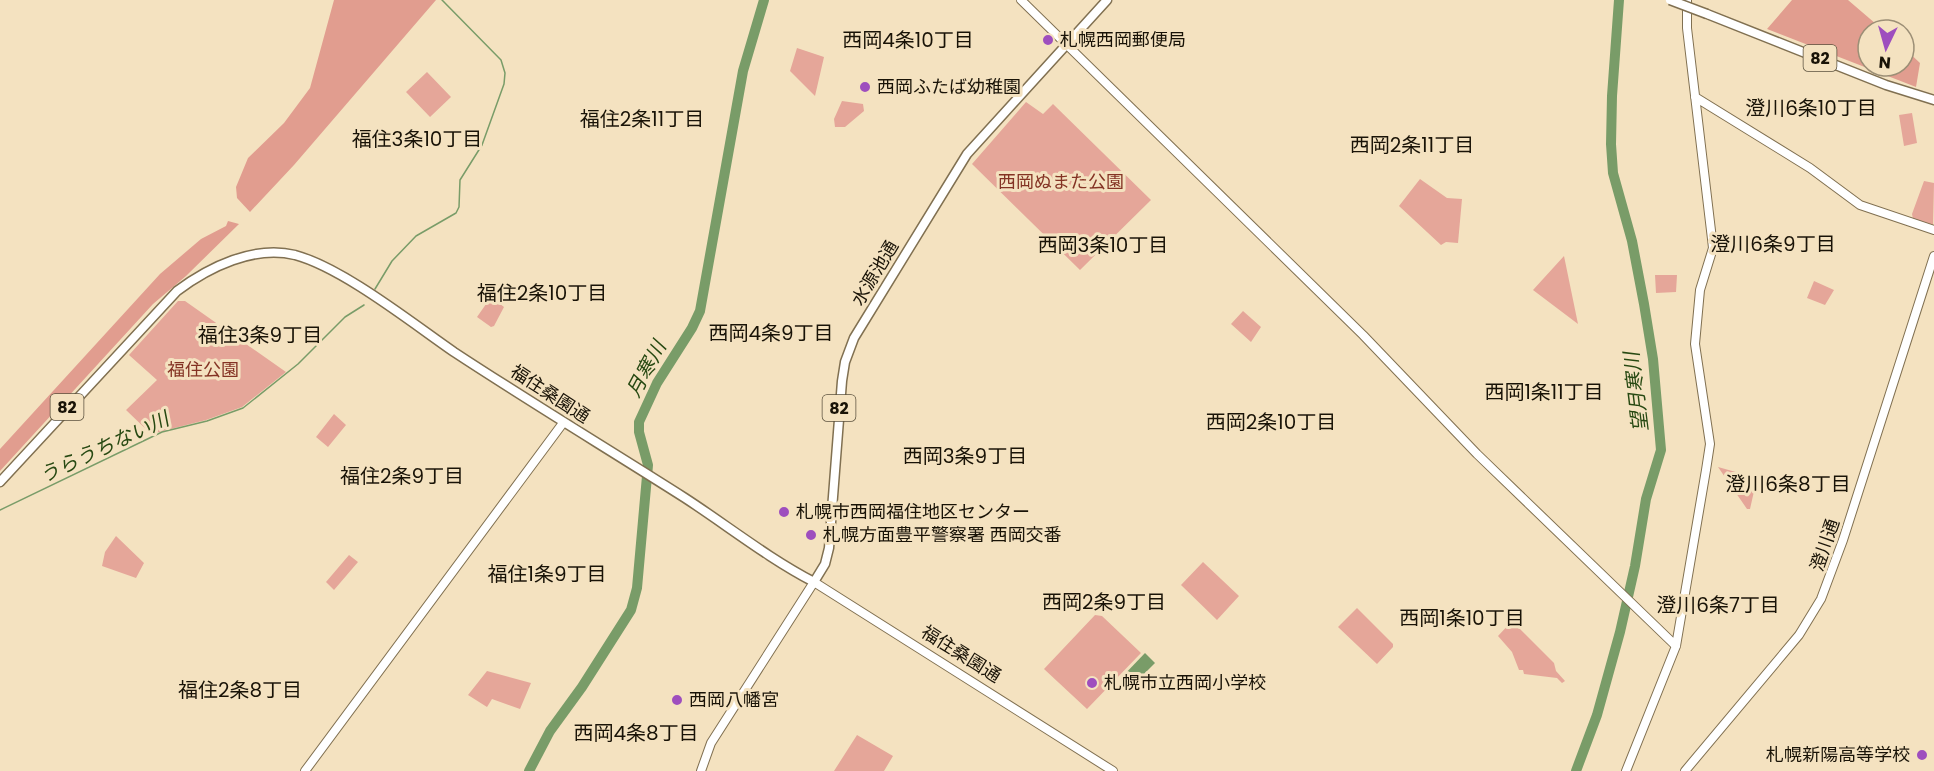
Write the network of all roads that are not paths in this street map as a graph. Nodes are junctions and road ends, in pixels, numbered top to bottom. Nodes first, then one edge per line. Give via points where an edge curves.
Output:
1 (1021, 0) edge
2 (1107, 0) edge
3 (1670, 0) edge
4 (1687, 0) edge
5 (1067, 44) junction
6 (1695, 97) junction
7 (1934, 99) edge
8 (1934, 230) edge
9 (1934, 256) edge
10 (563, 423) junction
11 (0, 482) edge
12 (814, 582) junction
13 (1676, 646) junction
14 (305, 771) edge
15 (701, 771) edge
16 (1113, 771) edge
17 (1626, 771) edge
18 (1685, 771) edge

1 - 5 street
2 - 5 main road, 水源池通 / 82
3 - 7 main road, 82, bridge via 1886,85
4 - 6 street
5 - 12 main road, 水源池通 / 82 via 967,154 854,338 844,362 830,548
5 - 13 street
6 - 8 street via 1810,168 1860,205
6 - 13 street via 1713,248 1700,290 1695,344 1710,444
9 - 18 street, 澄川通 via 1828,584 1808,623
10 - 11 main road, 福住桑園通 / 82 via 332,272 294,255 260,253 211,269 177,291
10 - 12 main road, 福住桑園通 / 82
10 - 14 street
12 - 15 street, 水源池通 via 711,743
12 - 16 street, 福住桑園通
13 - 17 street

